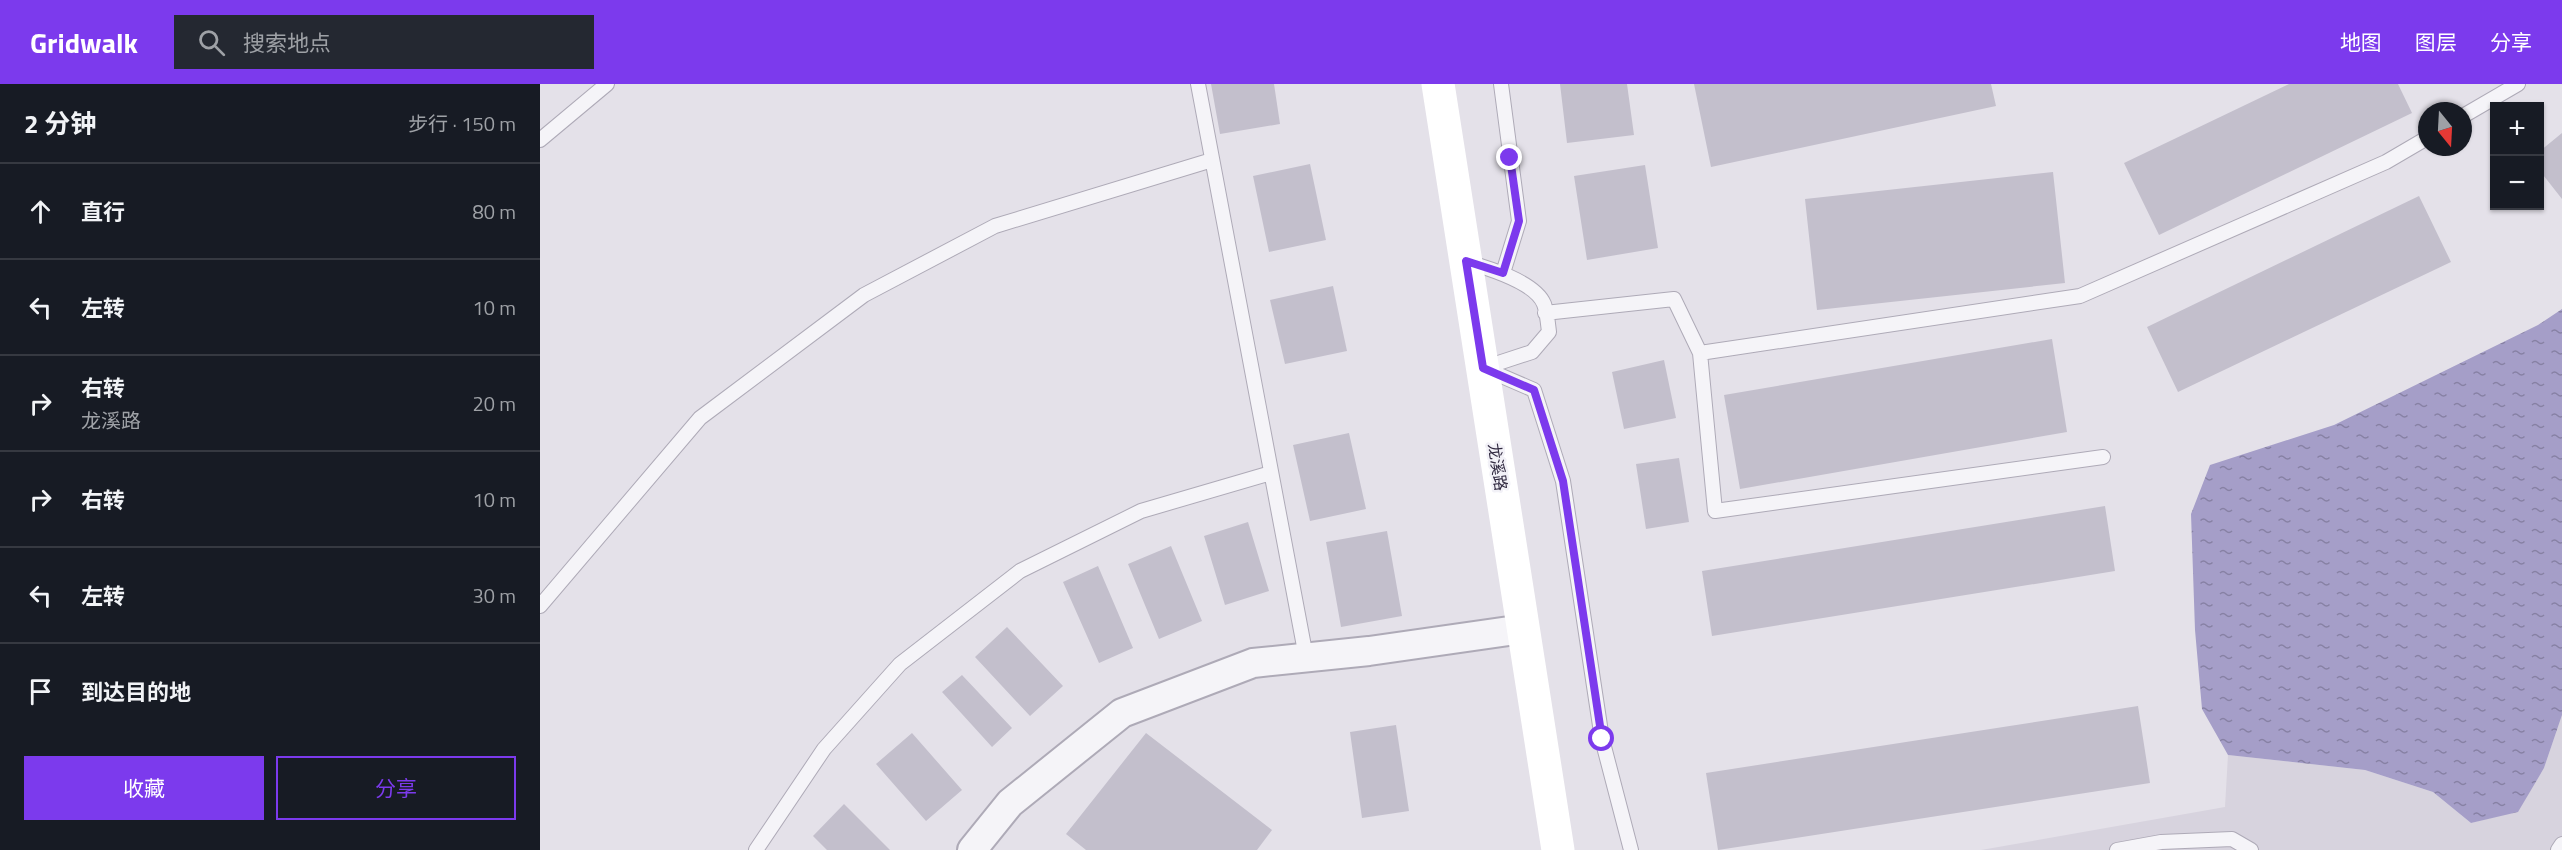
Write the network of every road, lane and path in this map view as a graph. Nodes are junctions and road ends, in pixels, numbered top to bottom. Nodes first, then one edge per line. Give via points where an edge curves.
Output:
1 (607, 84) edge
2 (1198, 84) edge
3 (1438, 84) edge
4 (1501, 84) edge
5 (2518, 84) edge
6 (2472, 112) edge
7 (540, 140) edge
8 (2418, 143) edge
9 (1212, 159) junction
10 (1466, 261) junction
11 (1503, 273) junction
12 (1545, 313) junction
13 (1700, 353) junction
14 (1483, 368) junction
15 (2103, 457) dead end
16 (1271, 473) junction
17 (540, 606) edge
18 (1523, 629) junction
19 (1306, 657) junction
20 (2562, 844) edge
21 (756, 850) edge
22 (972, 850) edge
23 (1558, 850) edge
24 (1631, 850) edge
25 (2117, 850) edge
26 (2251, 850) edge
27 (2558, 850) edge

1 - 7 lane
2 - 9 lane
3 - 10 street, 龙溪路
4 - 11 lane via 1519,221
5 - 6 lane
8 - 13 lane via 2386,162 2080,296
9 - 16 lane
9 - 17 lane via 995,226 864,295 700,418
10 - 11 lane
10 - 14 street, 龙溪路
11 - 12 lane via 1521,282 1544,302
12 - 13 lane via 1674,299
12 - 14 lane via 1549,332 1532,352
13 - 15 lane via 1714,511
14 - 18 street, 龙溪路
14 - 24 lane via 1534,390 1563,481 1602,739
16 - 19 lane
16 - 21 lane via 1141,511 1020,571 900,664 824,749
18 - 19 street
18 - 23 street, 龙溪路
19 - 22 street via 1252,663 1122,713 1010,803
20 - 27 lane
25 - 26 lane via 2161,842 2232,839

